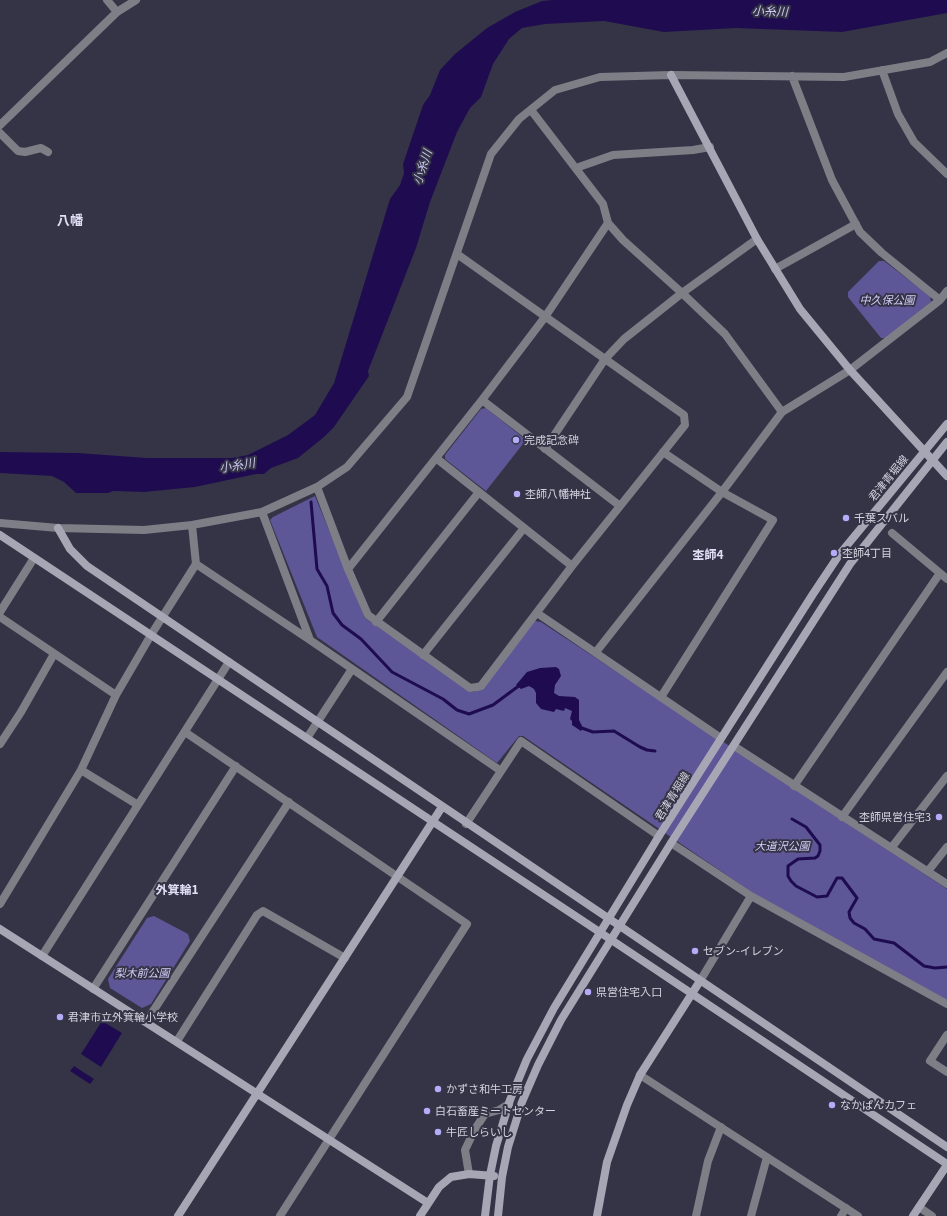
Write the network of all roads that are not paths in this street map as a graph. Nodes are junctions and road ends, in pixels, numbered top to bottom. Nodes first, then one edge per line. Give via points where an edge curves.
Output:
1 (108, 0) edge
2 (136, 0) edge
3 (117, 12) junction
4 (947, 53) edge
5 (882, 70) junction
6 (671, 75) junction
7 (792, 76) junction
8 (530, 110) junction
9 (0, 125) edge
10 (0, 133) edge
11 (710, 147) junction
12 (48, 152) dead end
13 (576, 168) junction
14 (947, 174) edge
15 (608, 223) junction
16 (856, 224) junction
17 (757, 239) junction
18 (457, 254) junction
19 (775, 269) junction
20 (947, 291) edge
21 (682, 292) junction
22 (940, 300) junction
23 (544, 317) junction
24 (605, 359) junction
25 (850, 370) junction
26 (482, 400) junction
27 (782, 412) junction
28 (947, 424) edge
29 (947, 442) edge
30 (546, 449) junction
31 (924, 450) junction
32 (663, 452) junction
33 (436, 458) junction
34 (933, 460) junction
35 (947, 476) edge
36 (317, 487) junction
37 (479, 492) junction
38 (722, 492) junction
39 (620, 506) junction
40 (262, 512) junction
41 (0, 523) edge
42 (192, 525) junction
43 (58, 528) junction
44 (524, 528) junction
45 (892, 533) dead end
46 (0, 535) edge
47 (34, 558) junction
48 (196, 564) junction
49 (572, 566) junction
50 (348, 569) junction
51 (940, 573) junction
52 (947, 579) edge
53 (0, 612) edge
54 (537, 613) junction
55 (162, 616) junction
56 (0, 617) edge
57 (376, 622) junction
58 (151, 635) junction
59 (310, 640) junction
60 (596, 652) junction
61 (54, 654) junction
62 (423, 655) junction
63 (229, 662) junction
64 (352, 669) junction
65 (947, 672) edge
66 (218, 680) junction
67 (116, 695) junction
68 (661, 697) junction
69 (317, 723) junction
70 (185, 732) junction
71 (307, 738) junction
72 (721, 738) junction
73 (0, 744) edge
74 (734, 746) junction
75 (236, 766) junction
76 (80, 770) junction
77 (501, 771) junction
78 (947, 776) edge
79 (794, 786) junction
80 (289, 802) junction
81 (138, 805) junction
82 (442, 807) junction
83 (842, 817) junction
84 (433, 821) junction
85 (466, 824) junction
86 (659, 836) junction
87 (671, 843) junction
88 (892, 847) junction
89 (947, 847) edge
90 (928, 871) junction
91 (398, 876) junction
92 (947, 884) edge
93 (751, 896) junction
94 (0, 904) edge
95 (609, 920) junction
96 (620, 927) junction
97 (0, 930) edge
98 (601, 933) junction
99 (612, 940) junction
100 (42, 956) junction
101 (345, 958) junction
102 (700, 981) junction
103 (93, 988) junction
104 (692, 994) junction
105 (947, 1004) edge
106 (146, 1022) junction
107 (947, 1035) edge
108 (177, 1041) junction
109 (947, 1072) edge
110 (640, 1075) junction
111 (258, 1093) junction
112 (509, 1104) junction
113 (721, 1127) junction
114 (330, 1140) junction
115 (947, 1147) edge
116 (767, 1157) junction
117 (947, 1165) edge
118 (469, 1174) junction
119 (490, 1175) junction
120 (502, 1177) junction
121 (428, 1203) junction
122 (919, 1207) junction
123 (846, 1208) junction
124 (178, 1216) edge
125 (280, 1216) edge
126 (420, 1216) edge
127 (485, 1216) edge
128 (498, 1216) edge
129 (597, 1216) edge
130 (696, 1216) edge
131 (752, 1216) edge
132 (841, 1216) edge
133 (858, 1216) edge
134 (913, 1216) edge
135 (932, 1216) edge

1 - 3 street
2 - 3 street
3 - 9 street
4 - 5 street via 930,62
5 - 7 street via 844,77
5 - 14 street via 898,114 914,142
6 - 7 street
6 - 8 street via 600,77 555,90
6 - 11 street
7 - 16 street via 832,180
8 - 13 street
8 - 18 street via 519,119 491,154
10 - 12 street via 18,151 41,148
11 - 13 street via 613,156
11 - 17 street
13 - 15 street via 603,204
15 - 21 street via 623,240
15 - 23 street
16 - 19 street
16 - 22 street via 860,232 882,253
17 - 19 street
17 - 21 street
18 - 23 street
18 - 36 street via 407,397 347,467
19 - 25 street via 800,309
20 - 22 street
21 - 24 street via 624,339
21 - 27 street via 725,334
22 - 25 street
23 - 24 street
23 - 26 street
24 - 30 street
24 - 32 street via 684,415 685,424
25 - 27 street
25 - 31 street
26 - 30 street
26 - 33 street
27 - 38 street
28 - 31 street, 君津青堀線
29 - 34 street
30 - 39 street
31 - 34 street
31 - 72 street, 君津青堀線 via 839,555
32 - 38 street
32 - 39 street
33 - 37 street
33 - 50 street
34 - 35 street
34 - 74 street via 850,564
36 - 40 street
36 - 50 street
37 - 44 street
37 - 57 street
38 - 60 street
38 - 68 street via 773,520
39 - 49 street
40 - 42 street
40 - 59 street
41 - 43 street
42 - 43 street via 144,530
42 - 48 street
43 - 55 street via 70,549 87,566
44 - 49 street
44 - 62 street
45 - 51 street
46 - 47 street
47 - 53 street
47 - 58 street
48 - 55 street
48 - 59 street
49 - 54 street
50 - 57 street via 368,615
51 - 52 street
51 - 79 street
54 - 60 street
54 - 62 street via 481,686 470,688
55 - 58 street
55 - 63 street
56 - 61 street
57 - 62 street
58 - 66 street
58 - 67 street
59 - 64 street
60 - 68 street
61 - 67 street
61 - 73 street
63 - 66 street
63 - 69 street
64 - 69 street
64 - 77 street
65 - 83 street
66 - 70 street
66 - 71 street
67 - 76 street
68 - 72 street
69 - 71 street
69 - 82 street
70 - 75 street
70 - 81 street
71 - 84 street
72 - 86 street, 君津青堀線
74 - 79 street
74 - 87 street
75 - 80 street
75 - 103 street
76 - 81 street
76 - 94 street
77 - 85 street
77 - 86 street via 521,741
78 - 88 street
79 - 83 street
80 - 91 street
80 - 106 street
81 - 100 street
82 - 84 street
82 - 85 street
83 - 88 street
84 - 91 street
84 - 98 street
85 - 95 street
86 - 95 street, 君津青堀線
87 - 93 street
87 - 96 street
88 - 90 street
89 - 90 street
90 - 92 street
91 - 101 street
91 - 114 street via 468,924
93 - 102 street
93 - 105 street
95 - 96 street
95 - 98 street, 君津青堀線
96 - 99 street
96 - 102 street
97 - 100 street
98 - 99 street
98 - 112 street, 君津青堀線 via 554,1008 530,1053
99 - 104 street
99 - 120 street via 561,1020 538,1065 522,1102
100 - 103 street
101 - 108 street via 263,911 257,915
101 - 111 street
102 - 104 street
102 - 115 street
103 - 106 street
104 - 110 street
104 - 117 street
106 - 108 street
107 - 109 street via 930,1061
108 - 111 street
110 - 113 street
110 - 129 street via 615,1135 605,1170
111 - 114 street
111 - 124 street
112 - 118 street via 485,1114 474,1129 465,1150
112 - 119 street, 君津青堀線
113 - 116 street
113 - 130 street via 708,1161
114 - 121 street
114 - 125 street
116 - 123 street
116 - 131 street
117 - 122 street
118 - 119 street
118 - 121 street via 451,1177 439,1187
119 - 120 street
119 - 127 street, 君津青堀線
120 - 128 street
121 - 126 street
122 - 134 street
122 - 135 street
123 - 132 street
123 - 133 street

